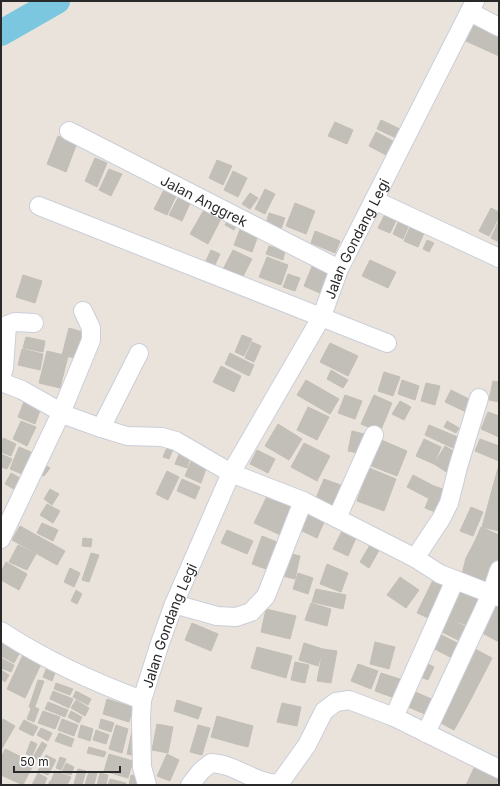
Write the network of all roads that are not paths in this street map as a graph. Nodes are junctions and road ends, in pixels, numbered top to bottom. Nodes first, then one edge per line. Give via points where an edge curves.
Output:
1 (472, 7) edge
2 (499, 27) edge
3 (69, 131) dead end
4 (374, 200) junction
5 (39, 206) dead end
6 (499, 258) edge
7 (339, 269) junction
8 (83, 311) dead end
9 (322, 316) junction
10 (34, 323) dead end
11 (387, 343) dead end
12 (139, 353) dead end
13 (1, 378) edge
14 (1, 382) edge
15 (479, 398) dead end
16 (61, 413) junction
17 (101, 428) junction
18 (374, 435) dead end
19 (231, 473) junction
20 (303, 501) junction
21 (8, 508) edge
22 (337, 518) junction
23 (1, 539) edge
24 (415, 558) junction
25 (499, 570) edge
26 (455, 580) junction
27 (495, 596) edge
28 (174, 604) junction
29 (1, 631) edge
30 (142, 700) junction
31 (394, 717) junction
32 (428, 728) junction
33 (499, 769) edge
34 (146, 785) edge
35 (190, 785) edge

1 - 2 street
1 - 4 street, Jalan Gondang Legi
3 - 7 street, Jalan Anggrek
4 - 6 street
4 - 7 street, Jalan Gondang Legi
5 - 9 street
7 - 9 street, Jalan Gondang Legi
8 - 16 street via 91,328 92,340
9 - 11 street
9 - 19 street, Jalan Gondang Legi
10 - 13 street via 16,322 7,325
12 - 17 street
14 - 16 street via 22,390
15 - 24 street via 450,503
16 - 17 street
16 - 21 street
17 - 19 street via 127,436 169,438
18 - 22 street
19 - 20 street
19 - 28 street, Jalan Gondang Legi
20 - 22 street
20 - 28 street via 266,596 251,612 236,617 216,616
21 - 23 street
22 - 24 street
24 - 26 street
25 - 27 street
26 - 27 street
26 - 31 street
27 - 32 street
28 - 30 street, Jalan Gondang Legi
29 - 30 street via 22,645 80,675
30 - 34 street, Jalan Gondang Legi via 142,767
31 - 32 street
31 - 35 street via 349,700 336,702 324,711 307,744 279,784 269,784 236,769 211,763
32 - 33 street

